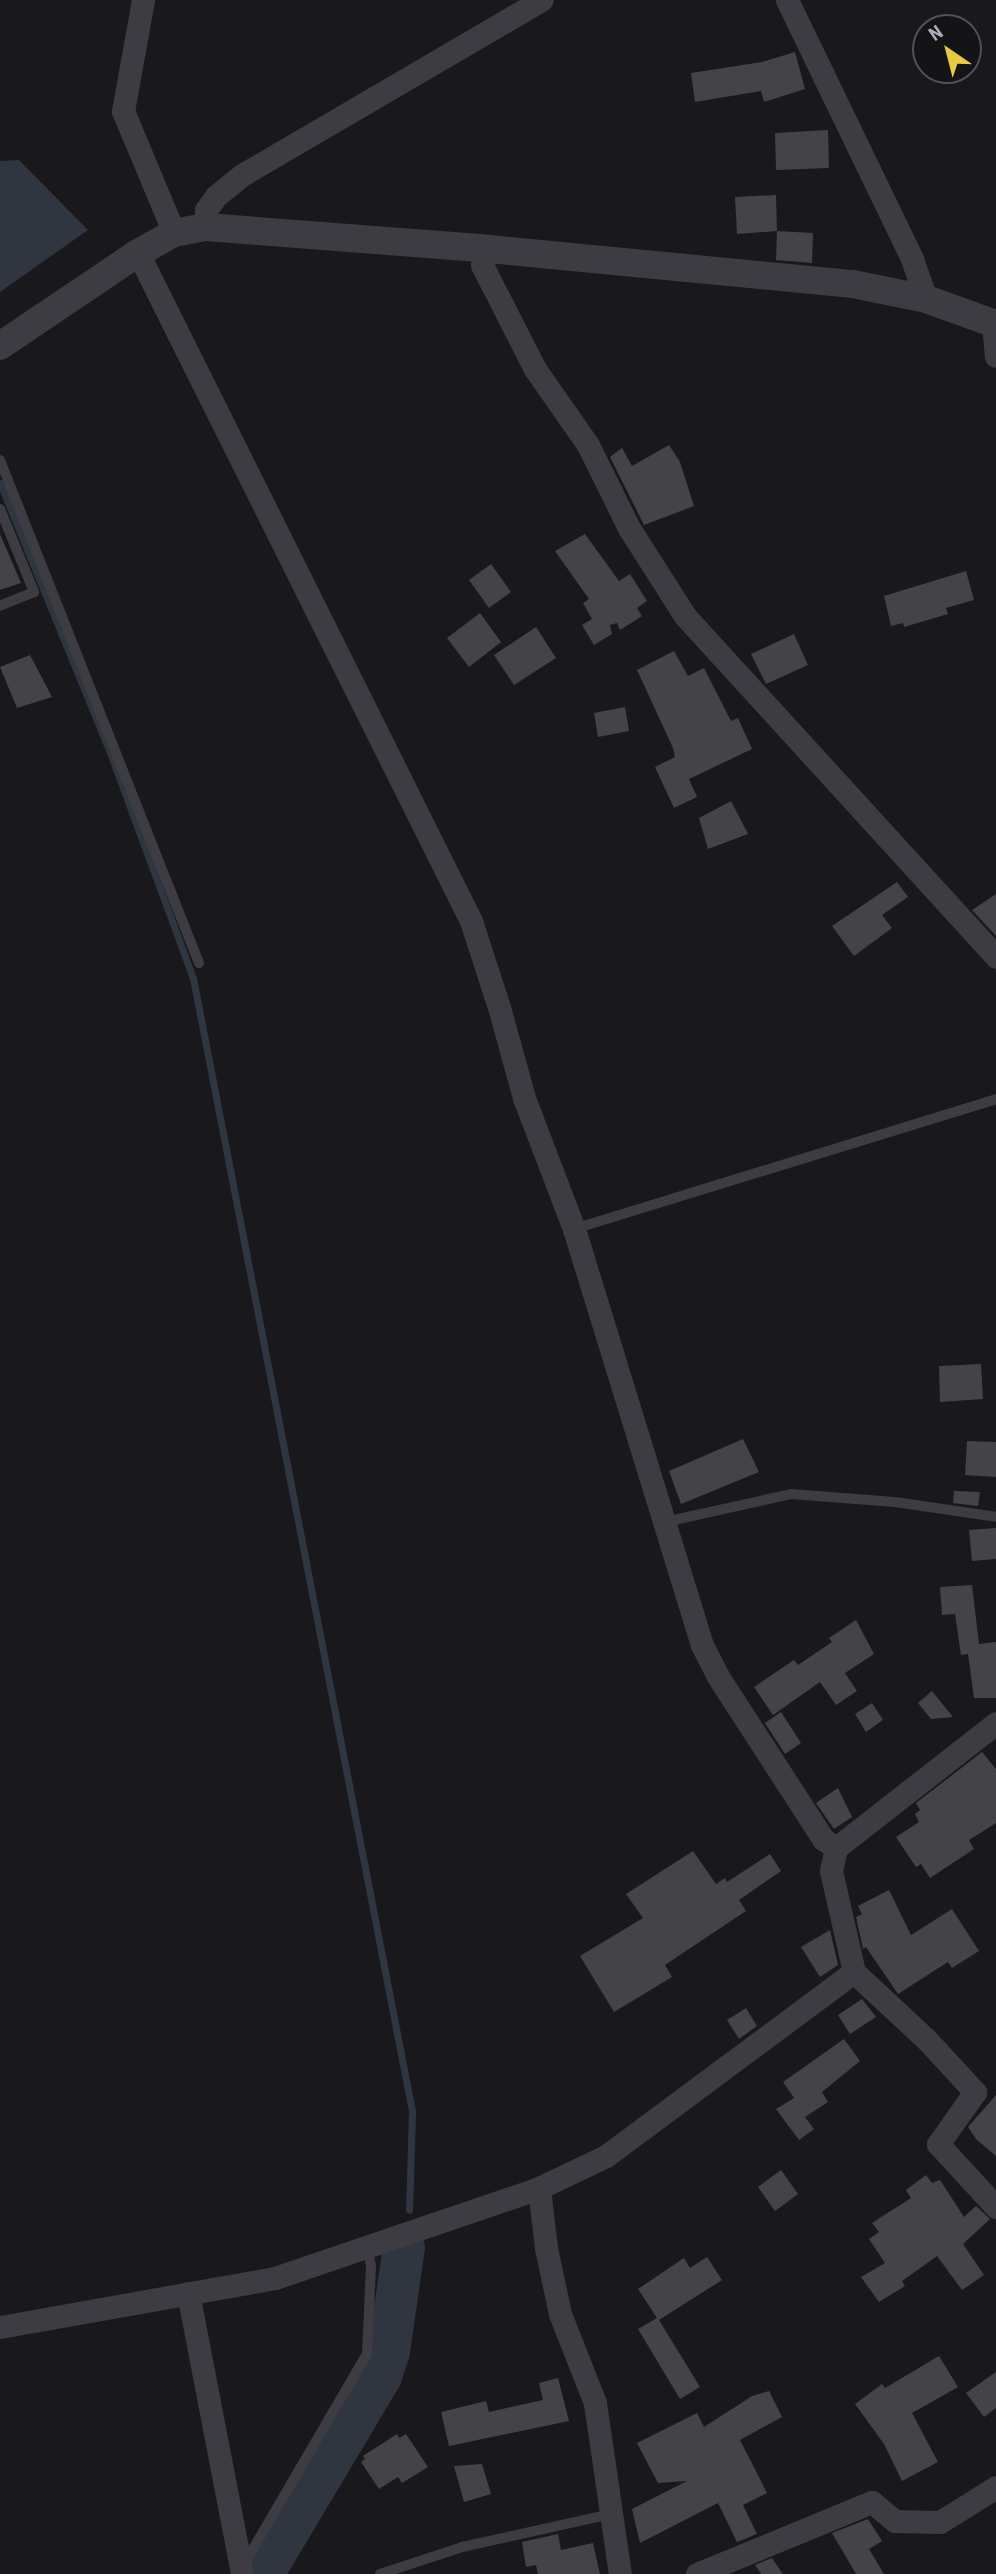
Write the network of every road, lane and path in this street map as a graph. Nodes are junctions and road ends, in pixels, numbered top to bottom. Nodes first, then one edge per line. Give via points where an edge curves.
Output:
1 (143, 0) edge
2 (542, 0) edge
3 (787, 0) edge
4 (206, 227) junction
5 (173, 233) junction
6 (489, 248) junction
7 (138, 253) junction
8 (926, 299) junction
9 (995, 323) edge
10 (0, 346) edge
11 (996, 356) edge
12 (0, 460) edge
13 (0, 509) edge
14 (0, 606) edge
15 (996, 957) edge
16 (199, 963) dead end
17 (996, 1099) edge
18 (574, 1229) junction
19 (996, 1517) edge
20 (665, 1522) junction
21 (996, 1723) edge
22 (836, 1848) junction
23 (854, 1972) junction
24 (540, 2188) junction
25 (996, 2207) edge
26 (368, 2246) junction
27 (188, 2293) junction
28 (0, 2327) edge
29 (996, 2487) edge
30 (611, 2514) junction
31 (239, 2572) edge
32 (380, 2574) edge
33 (620, 2574) edge
34 (697, 2574) edge

1 - 5 street via 123,111
2 - 4 street via 242,175 206,210
3 - 8 street via 912,259
4 - 5 street
4 - 6 street
5 - 7 street
6 - 8 street via 853,284
6 - 15 street via 482,265 535,369 588,445 629,528 685,616
7 - 10 street
7 - 18 street via 471,921 524,1098
8 - 9 street
9 - 11 street
12 - 16 lane
13 - 14 lane via 34,592
17 - 18 lane
18 - 20 street
19 - 20 lane via 895,1502 791,1494
20 - 22 street via 702,1645 717,1675 823,1839
21 - 22 street
22 - 23 street via 831,1871
23 - 24 street via 606,2156
23 - 25 street via 975,2092 938,2144
24 - 26 street
24 - 30 street via 560,2314 595,2403
26 - 27 street via 275,2278
26 - 31 lane via 367,2354
27 - 28 street
27 - 31 street
29 - 34 street via 940,2522 895,2521 872,2502
30 - 32 lane via 462,2547
30 - 33 street

